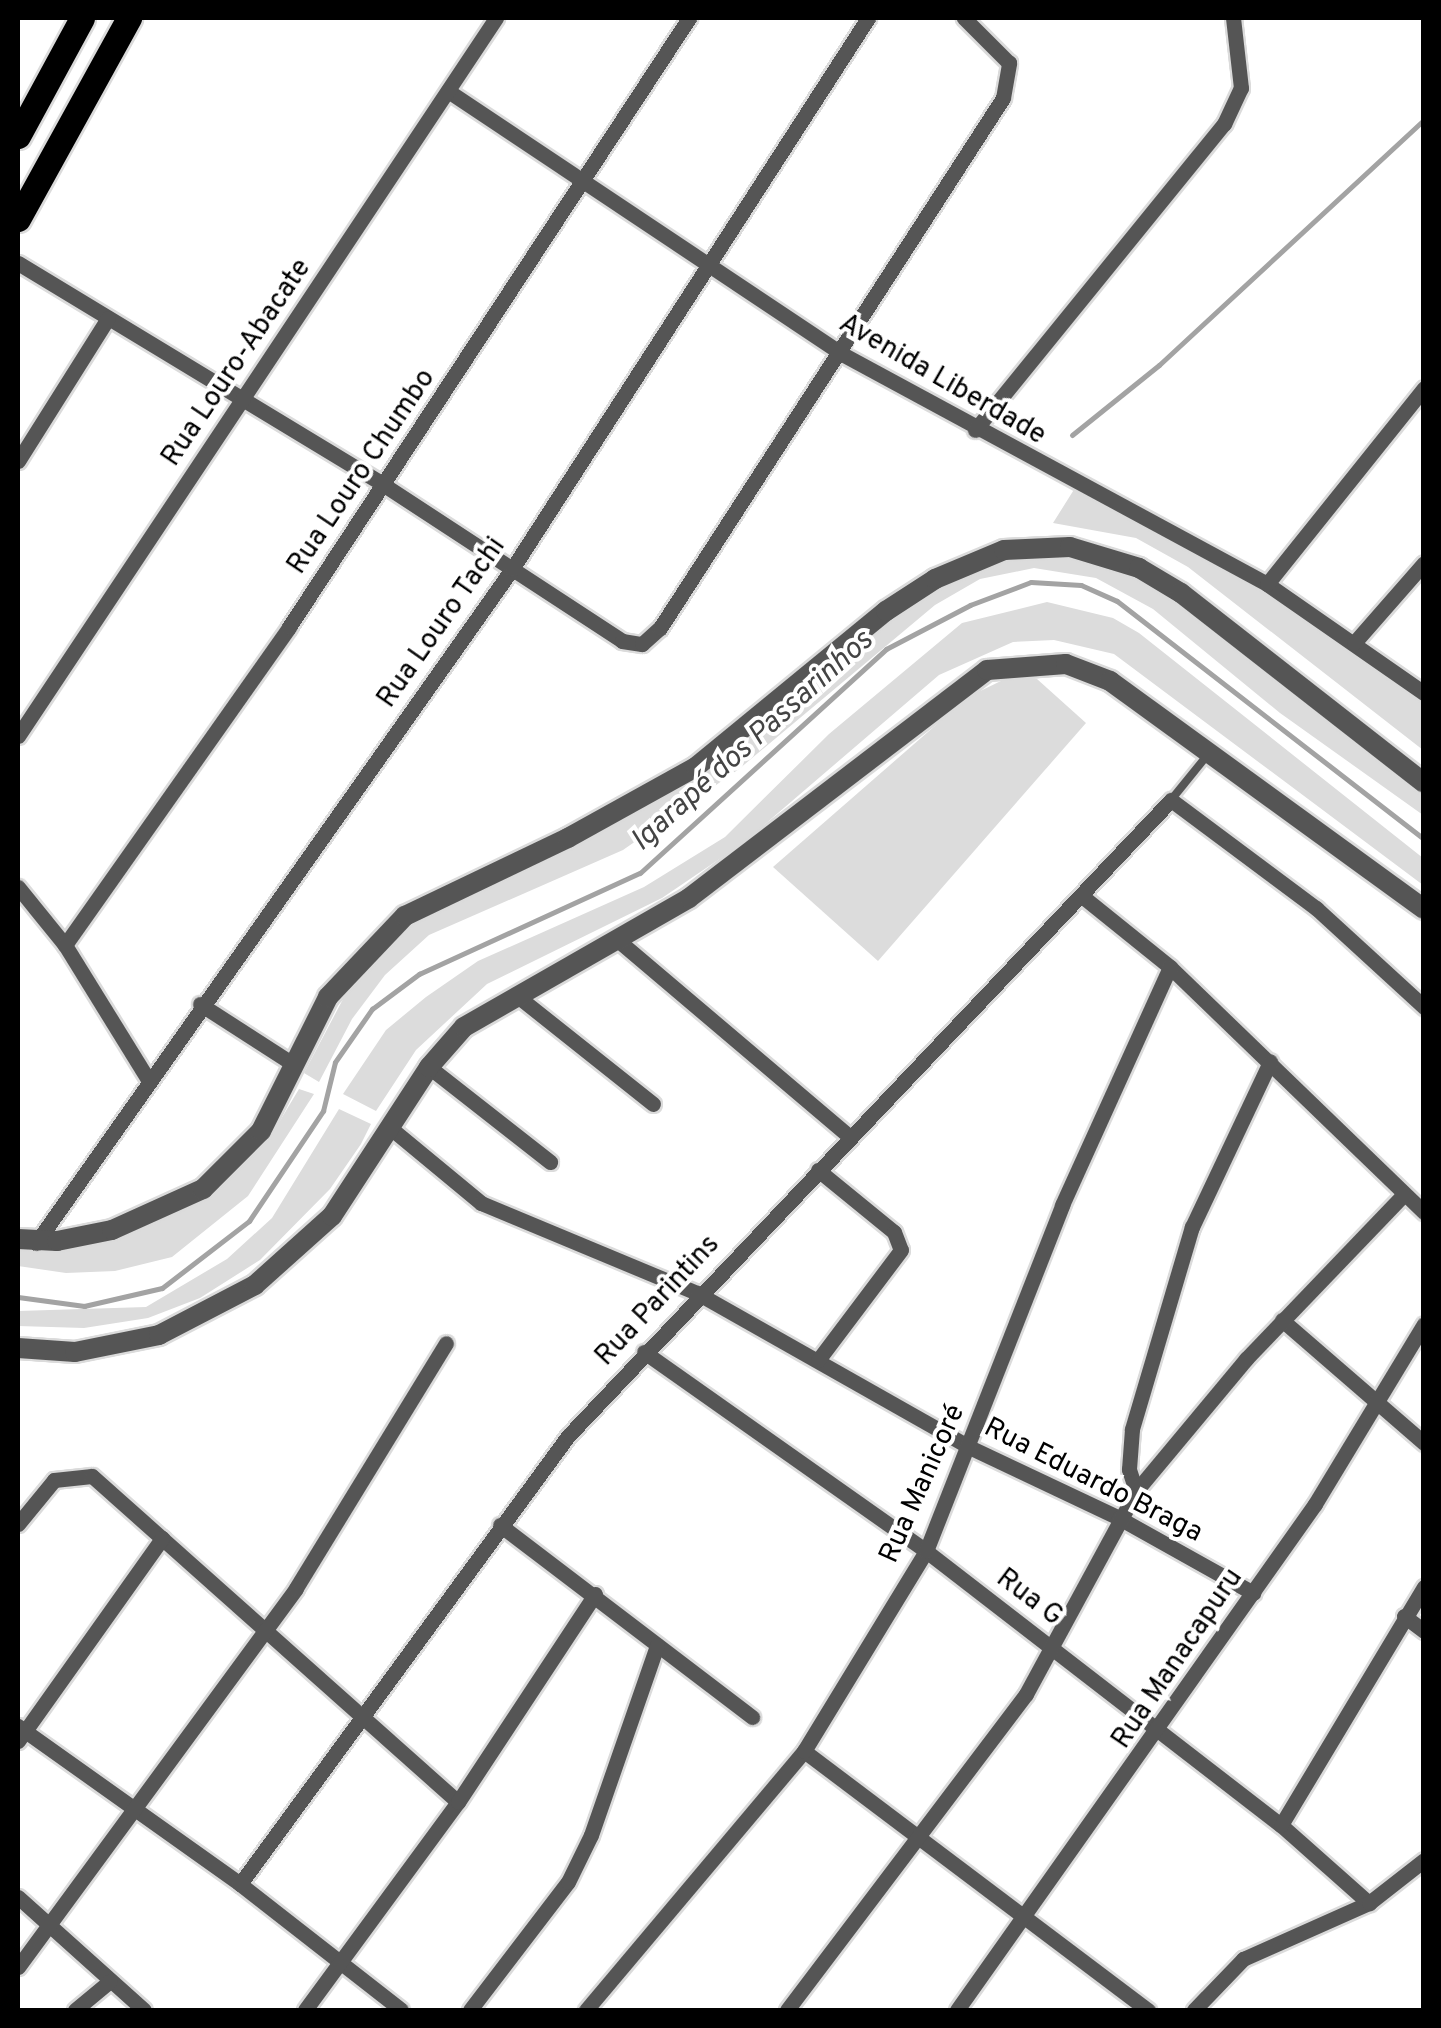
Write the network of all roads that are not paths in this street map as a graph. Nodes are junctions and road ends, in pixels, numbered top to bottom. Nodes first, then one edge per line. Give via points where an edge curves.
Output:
1 (82, 18) edge
2 (129, 18) edge
3 (496, 18) edge
4 (689, 18) edge
5 (868, 18) edge
6 (964, 18) edge
7 (1232, 18) edge
8 (448, 91) junction
9 (18, 136) edge
10 (581, 183) junction
11 (18, 219) edge
12 (18, 263) edge
13 (710, 270) junction
14 (108, 318) junction
15 (842, 354) junction
16 (1424, 388) edge
17 (242, 399) junction
18 (974, 430) junction
19 (18, 460) edge
20 (384, 485) junction
21 (1424, 563) edge
22 (512, 568) junction
23 (1267, 584) junction
24 (1354, 643) junction
25 (1424, 692) edge
26 (18, 736) edge
27 (1211, 751) junction
28 (1424, 783) edge
29 (1171, 800) junction
30 (18, 887) edge
31 (1082, 896) junction
32 (1424, 909) edge
33 (620, 942) junction
34 (65, 945) junction
35 (1170, 967) junction
36 (516, 995) junction
37 (200, 1004) junction
38 (1424, 1006) edge
39 (1270, 1062) junction
40 (293, 1064) junction
41 (428, 1067) junction
42 (149, 1081) junction
43 (653, 1104) dead end
44 (388, 1126) junction
45 (849, 1136) junction
46 (550, 1162) dead end
47 (818, 1170) junction
48 (1404, 1194) junction
49 (1424, 1212) edge
50 (27, 1241) edge
51 (697, 1293) junction
52 (1282, 1320) junction
53 (1424, 1324) edge
54 (446, 1342) dead end
55 (18, 1348) edge
56 (644, 1352) junction
57 (818, 1360) junction
58 (1378, 1403) junction
59 (1424, 1444) edge
60 (969, 1447) junction
61 (1136, 1491) junction
62 (1119, 1518) junction
63 (18, 1524) edge
64 (500, 1525) junction
65 (162, 1538) junction
66 (926, 1551) junction
67 (1424, 1587) edge
68 (1254, 1593) junction
69 (595, 1594) junction
70 (1404, 1616) junction
71 (1424, 1631) edge
72 (266, 1632) junction
73 (656, 1644) junction
74 (1056, 1650) junction
75 (361, 1716) junction
76 (752, 1716) dead end
77 (1160, 1731) junction
78 (20, 1733) edge
79 (804, 1751) junction
80 (458, 1802) junction
81 (134, 1810) junction
82 (1281, 1825) junction
83 (922, 1835) junction
84 (1424, 1860) edge
85 (240, 1884) junction
86 (18, 1897) edge
87 (1369, 1903) junction
88 (1029, 1915) junction
89 (51, 1925) junction
90 (343, 1966) junction
91 (18, 1967) edge
92 (110, 1981) junction
93 (791, 2004) edge
94 (75, 2010) edge
95 (144, 2010) edge
96 (305, 2010) edge
97 (401, 2010) edge
98 (470, 2010) edge
99 (586, 2010) edge
100 (810, 2010) edge
101 (957, 2010) edge
102 (1148, 2010) edge
103 (1194, 2010) edge

1 - 9 main road
2 - 11 main road
3 - 8 street, Rua Louro-Abacate
4 - 10 street, Rua Louro Chumbo
5 - 13 street, Rua Louro Tachi
6 - 15 street via 1009,63 1003,98
7 - 18 street via 1240,88 1224,124
8 - 10 street, Avenida Liberdade
8 - 17 street, Rua Louro-Abacate
10 - 13 street, Avenida Liberdade
10 - 20 street, Rua Louro Chumbo
12 - 14 street
13 - 15 street, Avenida Liberdade
13 - 22 street, Rua Louro Tachi
14 - 17 street
14 - 19 street
15 - 18 street, Avenida Liberdade
15 - 22 street via 660,628 642,644 622,641
16 - 23 street
17 - 20 street
17 - 26 street, Rua Louro-Abacate
18 - 23 street, Avenida Liberdade
20 - 22 street
20 - 34 street, Rua Louro Chumbo via 172,800
21 - 24 street
22 - 37 street, Rua Louro Tachi
23 - 24 street, Avenida Liberdade
24 - 25 street, Avenida Liberdade
27 - 29 lane
27 - 32 street
27 - 33 street via 1132,693 1087,670 1044,663 987,670 772,841
28 - 40 street via 1150,574 1102,552 1046,544 1004,550 935,579 886,612 696,767 405,916 328,997
29 - 31 street, Rua Parintins
29 - 38 street via 1316,908
30 - 34 street
31 - 35 street
31 - 45 street, Rua Parintins
33 - 36 street
33 - 45 street
34 - 42 street
35 - 39 street
35 - 60 street, Rua Manicoré via 1062,1204
36 - 41 street via 478,1016
36 - 43 street
37 - 40 street
37 - 42 street, Rua Louro Tachi
39 - 48 street
39 - 61 street via 1192,1227 1132,1430
40 - 50 street via 261,1131 203,1189 149,1218
41 - 44 street
41 - 46 street
42 - 50 street, Rua Louro Tachi
44 - 51 street, Rua Eduardo Braga via 481,1203
44 - 55 street via 332,1216 279,1268 230,1301 122,1344 76,1352
45 - 47 street, Rua Parintins
47 - 51 street, Rua Parintins
47 - 57 street via 894,1232 901,1250
48 - 49 street
48 - 52 street
51 - 56 street, Rua Parintins
51 - 57 street, Rua Eduardo Braga
52 - 58 street
52 - 61 street
53 - 58 street, Rua Manacapuru
54 - 72 street
56 - 64 street, Rua Parintins
56 - 66 street, Rua G
57 - 60 street, Rua Eduardo Braga
58 - 59 street
58 - 68 street, Rua Manacapuru
60 - 62 street, Rua Eduardo Braga
60 - 66 street, Rua Manicoré
61 - 62 street
62 - 68 street, Rua Eduardo Braga
62 - 74 street
63 - 65 street via 61,1476 92,1476
64 - 69 street
64 - 75 street, Rua Parintins
65 - 72 street
65 - 78 street
66 - 74 street, Rua G
66 - 79 street, Rua Manicoré
67 - 70 street
68 - 77 street, Rua Manacapuru
69 - 73 street
69 - 80 street
70 - 71 street
70 - 82 street
72 - 75 street
72 - 81 street
73 - 76 street
73 - 98 street via 592,1835 568,1882
74 - 77 street, Rua G
74 - 83 street
75 - 80 street
75 - 85 street, Rua Parintins
77 - 82 street, Rua G
77 - 88 street, Rua Manacapuru
78 - 81 street
79 - 83 street
79 - 99 street, Rua Manicoré
80 - 90 street
81 - 85 street
81 - 89 street
82 - 87 street, Rua G
83 - 88 street
83 - 93 street
84 - 87 street
85 - 90 street
86 - 89 street
87 - 103 street via 1259,1949 1230,1969
88 - 101 street, Rua Manacapuru
88 - 102 street
89 - 91 street
89 - 92 street
90 - 96 street
90 - 97 street
92 - 94 street
92 - 95 street
93 - 100 street

